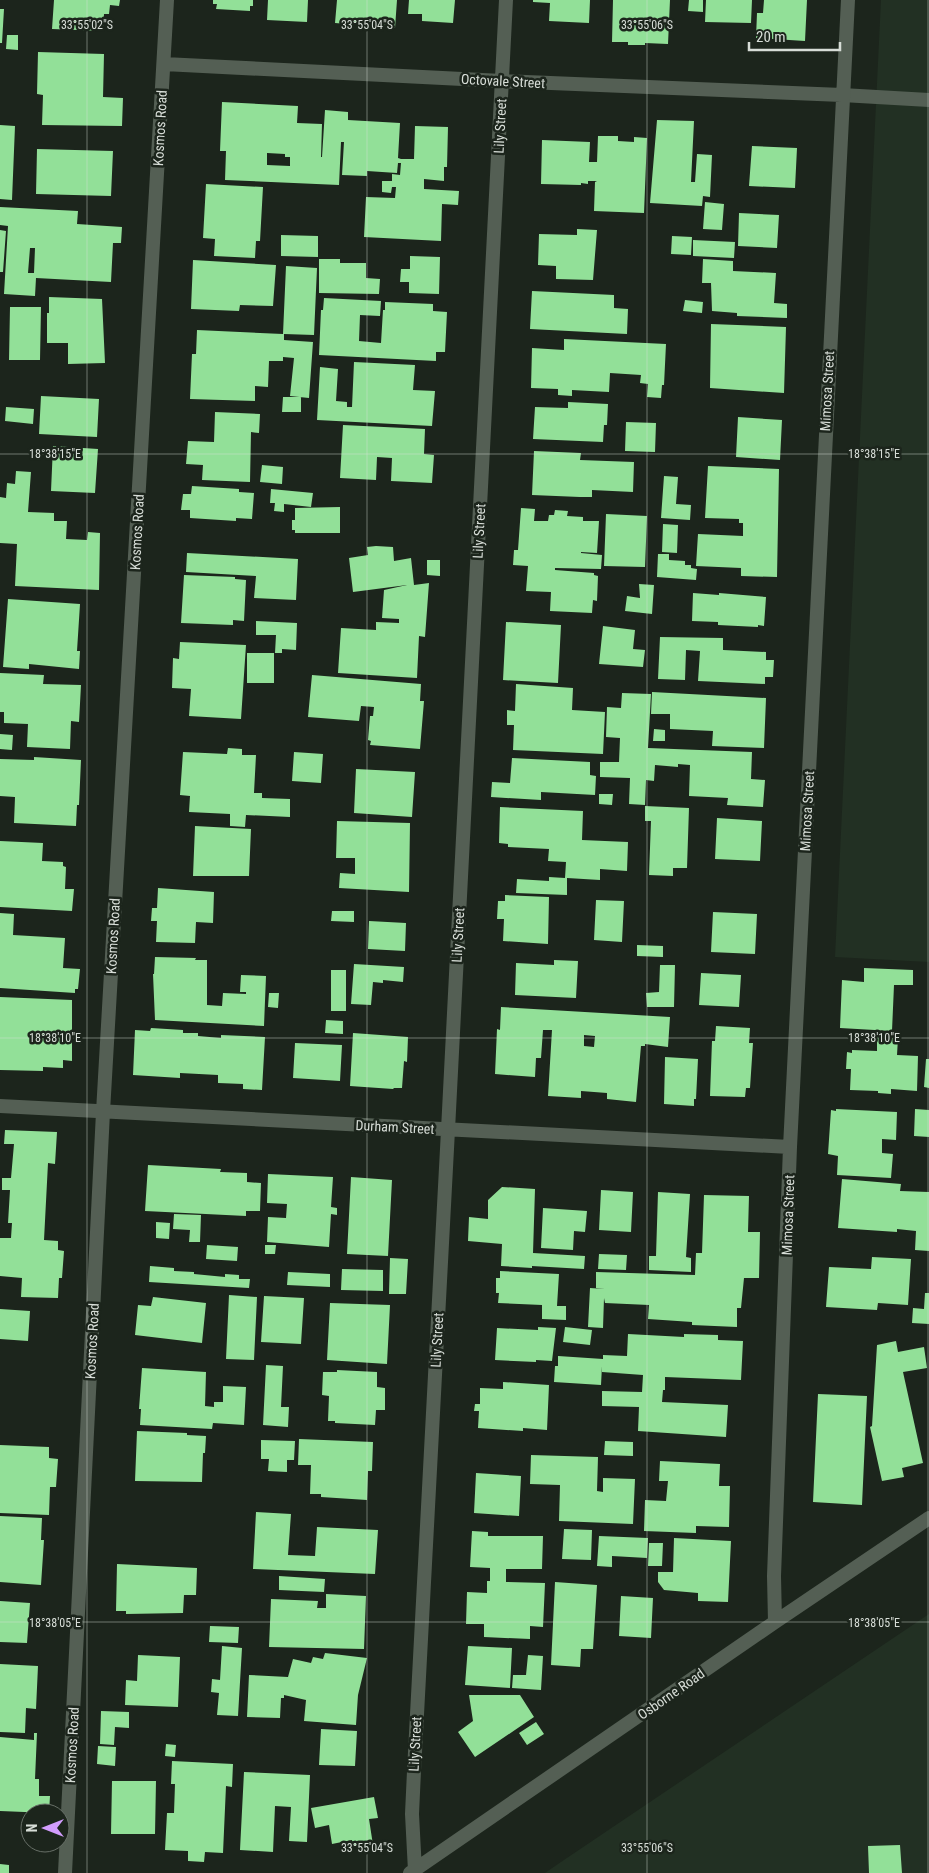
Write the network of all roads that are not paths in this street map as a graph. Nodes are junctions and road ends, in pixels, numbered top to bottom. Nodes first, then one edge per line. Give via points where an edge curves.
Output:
1 (167, 0) edge
2 (506, 0) edge
3 (848, 0) edge
4 (164, 64) junction
5 (502, 81) junction
6 (842, 95) junction
7 (929, 100) edge
8 (0, 1106) edge
9 (103, 1112) junction
10 (448, 1130) junction
11 (790, 1147) junction
12 (929, 1518) edge
13 (776, 1622) junction
14 (412, 1872) edge
15 (65, 1873) edge

1 - 4 street, Kosmos Road
2 - 5 street, Lily Street
3 - 6 street, Mimosa Street
4 - 5 street, Octovale Street
4 - 9 street, Kosmos Road
5 - 6 street, Octovale Street
5 - 10 street, Lily Street
6 - 7 street, Octovale Street
6 - 11 street, Mimosa Street
8 - 9 street, Durham Street
9 - 10 street, Durham Street
9 - 15 street, Kosmos Road
10 - 11 street, Durham Street
10 - 14 street, Lily Street via 414,1771
11 - 13 street, Mimosa Street via 774,1576
12 - 13 street, Osborne Road
13 - 14 street, Osborne Road

